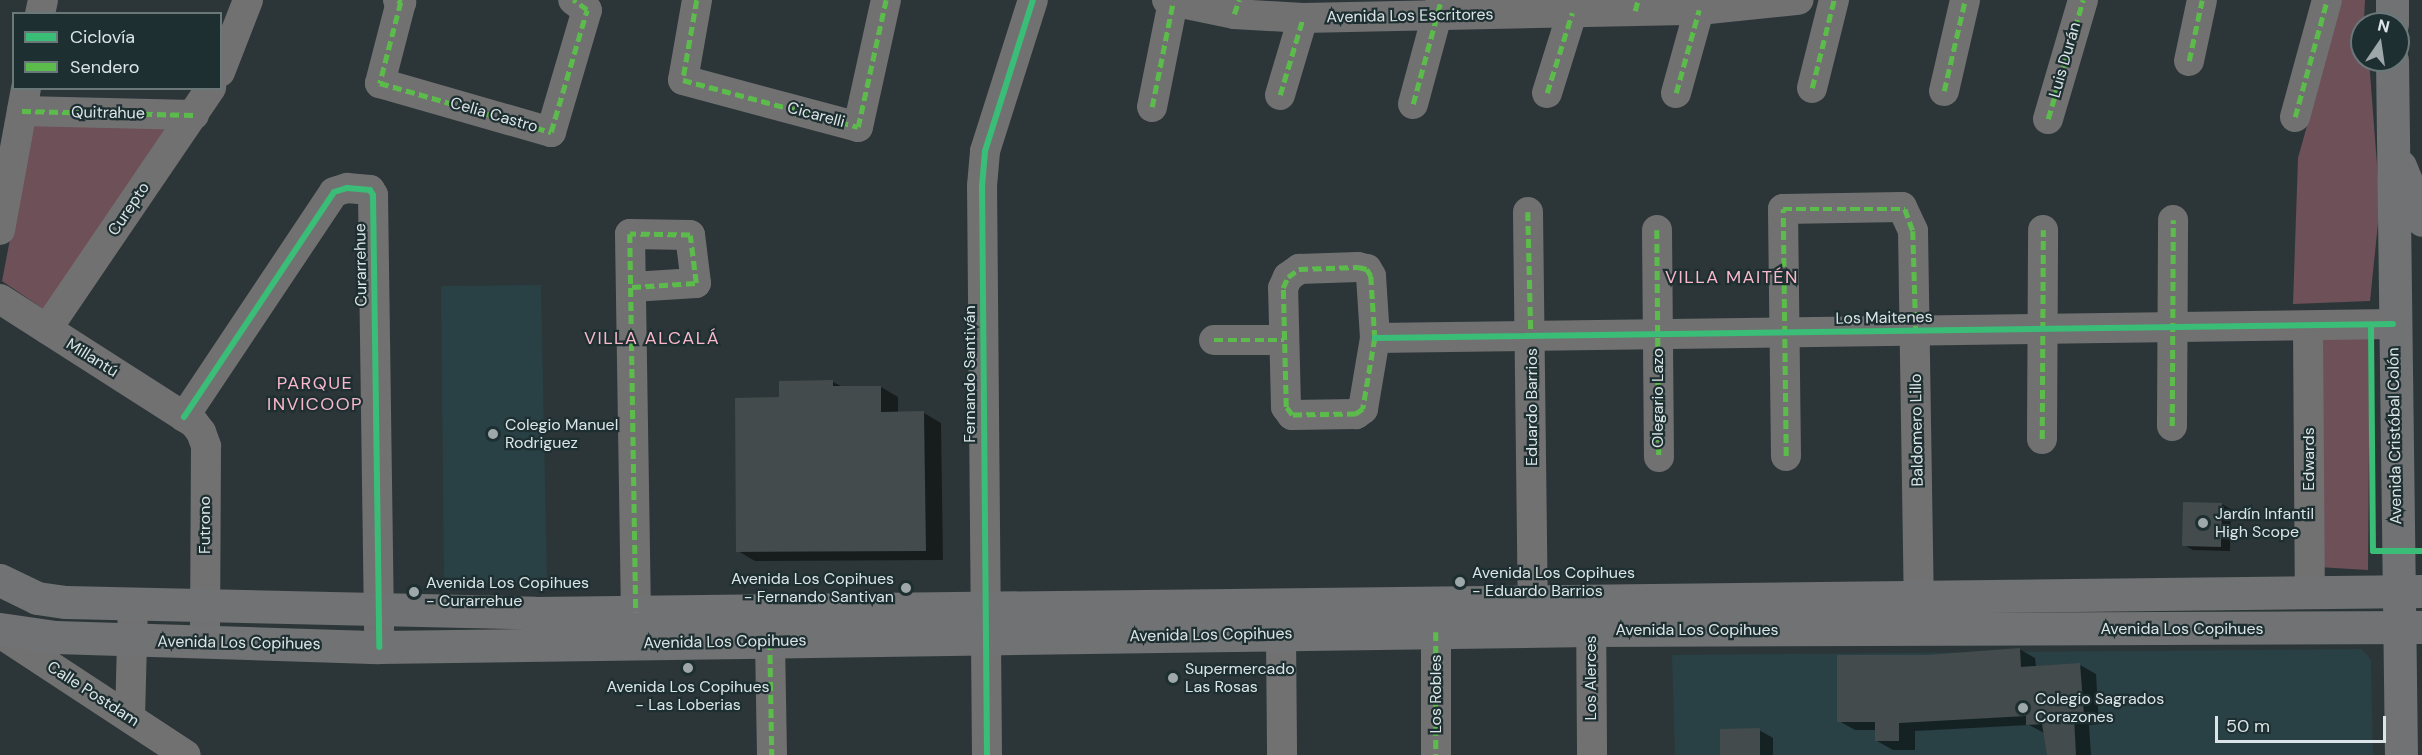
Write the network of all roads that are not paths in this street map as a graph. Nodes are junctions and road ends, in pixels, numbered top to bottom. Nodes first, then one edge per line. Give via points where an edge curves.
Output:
1 (248, 0) edge
2 (398, 0) edge
3 (573, 0) edge
4 (697, 0) edge
5 (886, 0) edge
6 (1033, 0) edge
7 (1798, 0) edge
8 (1834, 0) edge
9 (1965, 0) edge
10 (2083, 0) edge
11 (2202, 0) edge
12 (2327, 0) edge
13 (1170, 1) edge
14 (1636, 5) edge
15 (1237, 7) edge
16 (1438, 8) edge
17 (1699, 10) junction
18 (1572, 13) junction
19 (1303, 18) junction
20 (2189, 61) dead end
21 (222, 67) edge
22 (2392, 72) edge
23 (1812, 88) dead end
24 (210, 90) edge
25 (1944, 91) dead end
26 (1547, 93) dead end
27 (1676, 93) dead end
28 (1280, 95) dead end
29 (24, 100) edge
30 (1413, 104) dead end
31 (1152, 107) dead end
32 (194, 115) junction
33 (2295, 117) dead end
34 (2048, 119) dead end
35 (2393, 153) junction
36 (1528, 212) dead end
37 (2174, 220) dead end
38 (2422, 220) edge
39 (0, 230) edge
40 (1657, 230) dead end
41 (2043, 230) dead end
42 (632, 286) dead end
43 (0, 299) edge
44 (2393, 324) junction
45 (2308, 327) junction
46 (2171, 328) junction
47 (47, 329) junction
48 (2041, 330) junction
49 (1916, 331) junction
50 (1785, 333) junction
51 (1658, 335) junction
52 (1531, 336) junction
53 (1375, 338) junction
54 (1214, 340) dead end
55 (1284, 340) junction
56 (184, 417) junction
57 (2172, 426) dead end
58 (2042, 439) dead end
59 (1786, 456) dead end
60 (1659, 457) dead end
61 (0, 580) edge
62 (2410, 591) edge
63 (2301, 592) junction
64 (1918, 596) junction
65 (1533, 601) junction
66 (133, 605) junction
67 (205, 608) junction
68 (380, 612) junction
69 (636, 612) junction
70 (1591, 615) junction
71 (986, 623) junction
72 (2410, 627) edge
73 (1919, 628) junction
74 (2125, 629) junction
75 (0, 631) edge
76 (1436, 632) junction
77 (1281, 634) junction
78 (132, 641) junction
79 (770, 641) junction
80 (205, 643) junction
81 (380, 647) junction
82 (130, 718) junction
83 (186, 755) edge
84 (772, 755) edge
85 (987, 755) edge
86 (1282, 755) edge
87 (1436, 755) edge
88 (1592, 755) edge
89 (2401, 755) edge

1 - 21 street
2 - 3 street, Celia Castro via 401,2 380,83 552,132 587,10
4 - 5 street, Cicarelli via 683,80 858,127
6 - 71 street, Fernando Santiván via 985,151 982,186
7 - 17 street, Avenida Los Escritores
8 - 23 street
9 - 25 street
10 - 34 street, Luis Durán
11 - 20 street
12 - 33 street
13 - 15 street, Avenida Los Escritores
13 - 31 street
14 - 17 street, Avenida Los Escritores
14 - 18 street, Avenida Los Escritores
15 - 19 street, Avenida Los Escritores
16 - 18 street, Avenida Los Escritores
16 - 19 street, Avenida Los Escritores
16 - 30 street
17 - 27 street
18 - 26 street
19 - 28 street
22 - 35 main road, Avenida Cristóbal Colón
24 - 32 street, Curepto
29 - 32 street, Quitrahue
29 - 39 street
32 - 47 street, Curepto
35 - 38 main road, Avenida Cristóbal Colón
35 - 44 main road, Avenida Cristóbal Colón
36 - 52 street, Eduardo Barrios
37 - 46 street
40 - 51 street, Olegario Lazo
41 - 48 street
42 - 69 street
43 - 47 street, Millantú
44 - 45 street, Los Maitenes
44 - 62 main road, Avenida Cristóbal Colón
45 - 46 street, Los Maitenes
45 - 63 street, Edwards
46 - 48 street, Los Maitenes
46 - 57 street
47 - 56 street, Millantú
48 - 49 street, Los Maitenes
48 - 58 street
49 - 50 street, Los Maitenes
49 - 50 street, Baldomero Lillo via 1913,231 1902,207 1784,209
49 - 64 street, Baldomero Lillo
50 - 51 street, Los Maitenes
50 - 59 street
51 - 52 street, Los Maitenes
51 - 60 street, Olegario Lazo
52 - 53 street, Los Maitenes
52 - 65 street, Eduardo Barrios
53 - 55 street via 1367,269 1299,268 1283,288
53 - 55 street via 1363,409 1356,414 1292,415 1286,407
54 - 55 street
56 - 67 street, Futrono via 201,432 206,446
56 - 68 street, Curarrehue via 334,192 347,188 370,190
61 - 66 main road via 51,601
62 - 63 main road, Avenida Los Copihues
62 - 72 main road, Avenida Cristóbal Colón
63 - 64 main road, Avenida Los Copihues
63 - 74 main road via 2239,607 2168,610
64 - 70 main road, Avenida Los Copihues
64 - 73 street, Baldomero Lillo
65 - 70 main road, Avenida Los Copihues
65 - 71 main road, Avenida Los Copihues
66 - 67 main road, Avenida Los Copihues
66 - 78 street
67 - 68 main road, Avenida Los Copihues
67 - 80 street, Futrono
68 - 69 main road, Avenida Los Copihues
68 - 81 street, Curarrehue
69 - 71 main road, Avenida Los Copihues
70 - 73 main road, Avenida Los Copihues
70 - 76 main road, Avenida Los Copihues
70 - 88 street, Los Alerces
71 - 77 main road, Avenida Los Copihues
71 - 79 main road, Avenida Los Copihues
71 - 85 street, Fernando Santiván
72 - 74 main road, Avenida Los Copihues
72 - 89 main road, Avenida Cristóbal Colón
73 - 74 main road, Avenida Los Copihues
75 - 78 main road, Avenida Los Copihues
75 - 82 street, Calle Postdam
76 - 77 main road, Avenida Los Copihues
76 - 87 street, Los Robles
77 - 86 street
78 - 80 main road, Avenida Los Copihues
78 - 82 street
79 - 81 main road, Avenida Los Copihues
79 - 84 street
80 - 81 main road, Avenida Los Copihues
82 - 83 street, Calle Postdam

